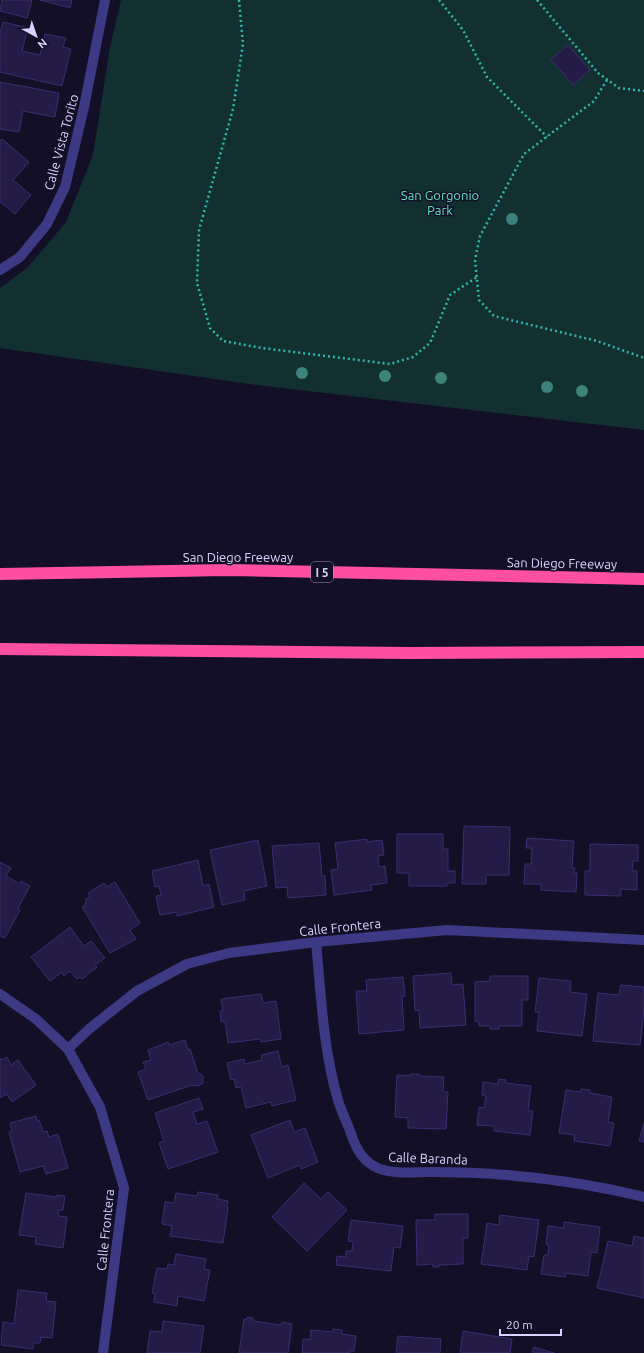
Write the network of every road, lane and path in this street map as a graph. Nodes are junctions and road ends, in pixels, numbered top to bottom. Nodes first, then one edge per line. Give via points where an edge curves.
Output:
1 (105, 0) edge
2 (239, 0) edge
3 (439, 0) edge
4 (537, 0) edge
5 (607, 80) junction
6 (644, 90) edge
7 (547, 137) junction
8 (0, 270) edge
9 (477, 276) junction
10 (644, 358) edge
11 (0, 574) edge
12 (644, 579) edge
13 (0, 649) edge
14 (644, 652) edge
15 (644, 940) edge
16 (316, 942) junction
17 (0, 994) edge
18 (68, 1049) junction
19 (644, 1197) edge
20 (103, 1353) edge

1 - 8 street, Calle Vista Torito via 65,187 47,224 20,257
2 - 9 path via 243,44 233,109 199,230 197,284 210,328 222,341 390,364 413,357 430,343 450,295
3 - 7 path via 462,30 487,77
4 - 5 path
5 - 6 path via 619,88
5 - 7 path via 594,101
7 - 9 path via 524,154 480,236 475,260
9 - 10 path via 479,300 494,316 597,341
11 - 12 highway, San Diego Freeway / I 5 via 228,570
13 - 14 highway via 409,653
15 - 16 street, Calle Frontera via 447,930
16 - 18 street, Calle Frontera via 229,954 187,964 137,992 89,1029
16 - 19 street, Calle Baranda via 325,1028 338,1100 353,1141 367,1162 378,1169 390,1172 520,1175 591,1185
17 - 18 street, Calle Frontera via 36,1019
18 - 20 street, Calle Frontera via 100,1107 124,1188

